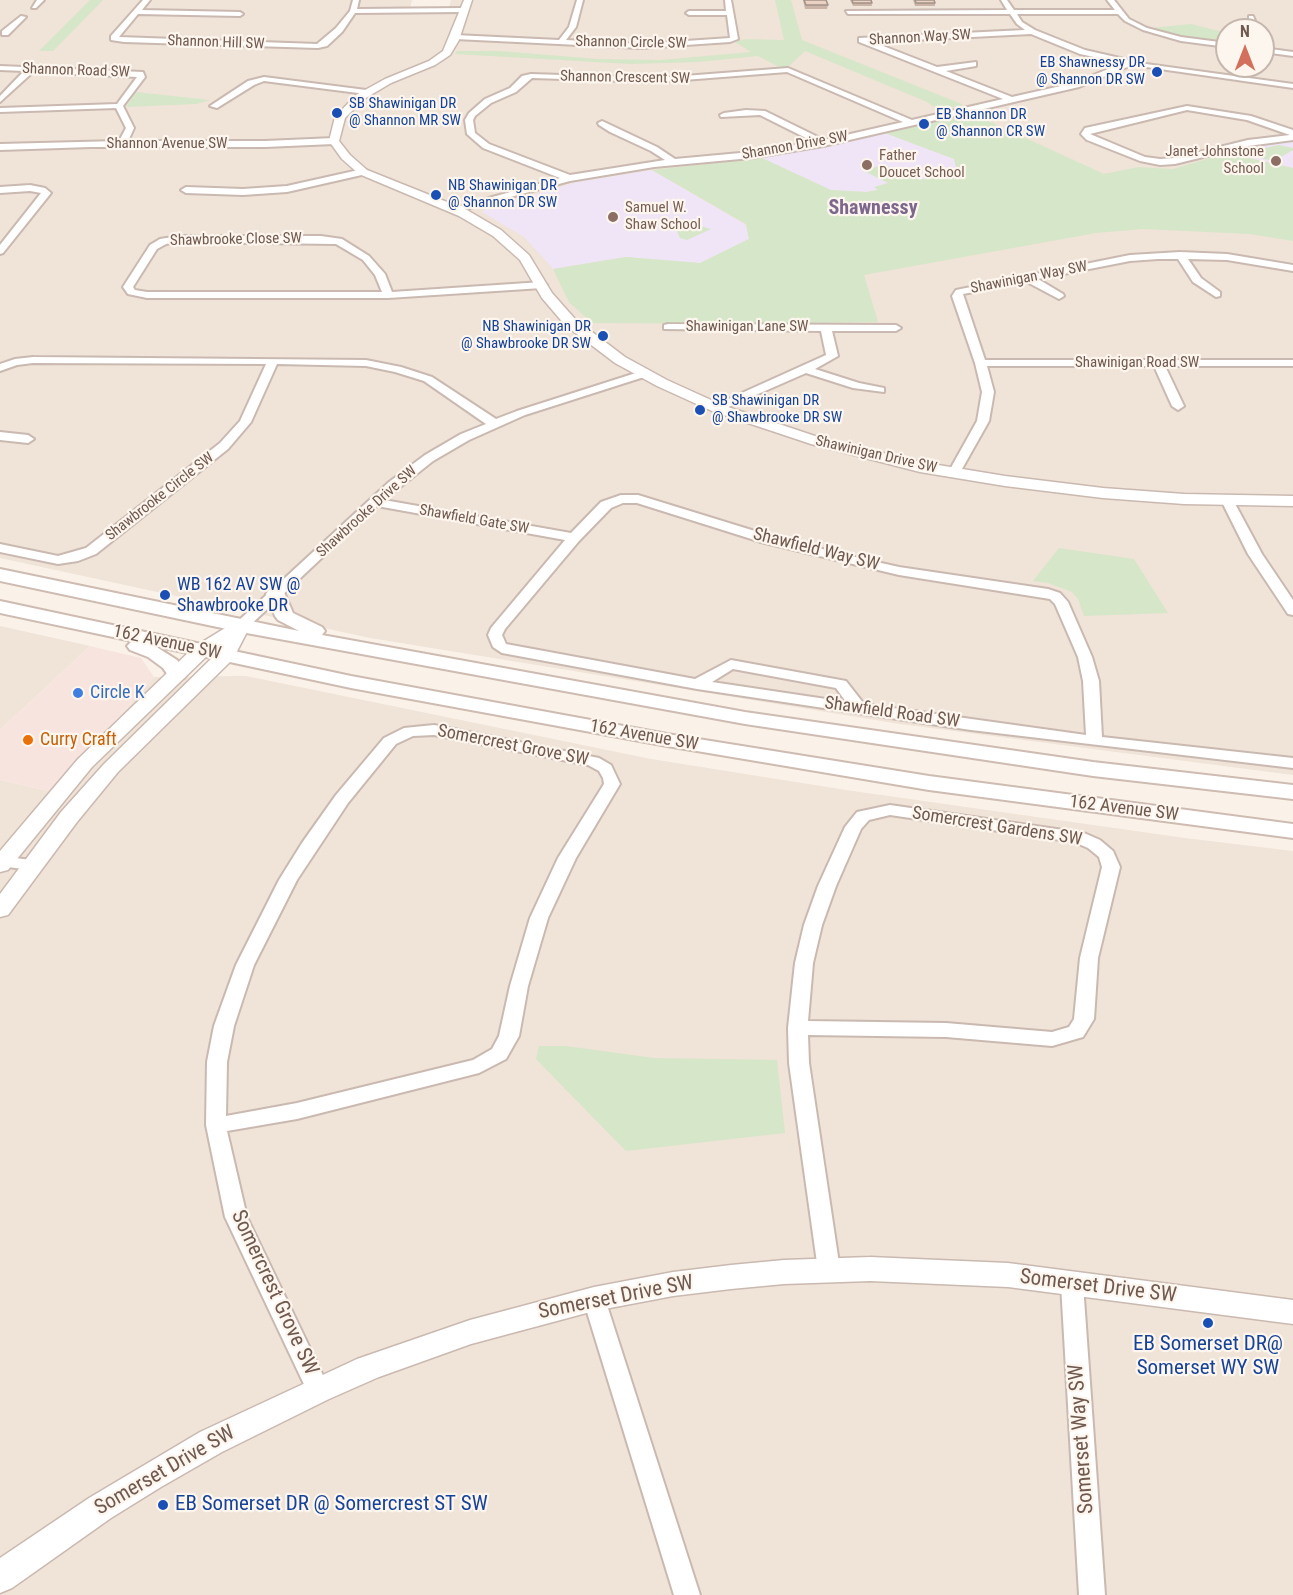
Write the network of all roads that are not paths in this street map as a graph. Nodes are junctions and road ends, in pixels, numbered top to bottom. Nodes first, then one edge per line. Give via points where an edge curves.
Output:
1 (41, 0) edge
2 (147, 0) edge
3 (356, 0) edge
4 (580, 0) edge
5 (728, 0) edge
6 (1004, 0) edge
7 (1110, 0) edge
8 (466, 5) edge
9 (34, 7) dead end
10 (353, 11) junction
11 (135, 12) junction
12 (848, 12) dead end
13 (1012, 12) junction
14 (1120, 12) junction
15 (689, 13) dead end
16 (240, 14) dead end
17 (730, 14) junction
18 (18, 22) dead end
19 (2, 27) edge
20 (1032, 32) junction
21 (455, 37) junction
22 (561, 42) junction
23 (1215, 43) edge
24 (1275, 52) edge
25 (1293, 54) edge
26 (1130, 63) junction
27 (973, 64) dead end
28 (0, 68) edge
29 (32, 68) junction
30 (936, 70) junction
31 (1293, 86) edge
32 (366, 92) junction
33 (0, 100) edge
34 (1012, 100) junction
35 (119, 106) junction
36 (214, 106) dead end
37 (0, 110) edge
38 (724, 115) dead end
39 (909, 122) junction
40 (602, 123) dead end
41 (1293, 135) edge
42 (334, 141) junction
43 (823, 143) junction
44 (122, 144) junction
45 (0, 147) edge
46 (673, 162) junction
47 (363, 172) junction
48 (569, 178) junction
49 (0, 190) edge
50 (186, 190) dead end
51 (455, 209) junction
52 (0, 250) edge
53 (1180, 255) junction
54 (1293, 268) edge
55 (1028, 278) junction
56 (542, 285) junction
57 (1216, 294) dead end
58 (388, 295) junction
59 (1059, 296) dead end
60 (668, 327) dead end
61 (826, 327) junction
62 (896, 328) dead end
63 (273, 361) junction
64 (981, 363) junction
65 (1158, 363) junction
66 (1293, 363) edge
67 (0, 368) edge
68 (805, 369) junction
69 (643, 374) junction
70 (880, 390) dead end
71 (1178, 406) dead end
72 (717, 408) junction
73 (495, 424) junction
74 (0, 436) edge
75 (28, 439) dead end
76 (954, 473) junction
77 (1227, 500) junction
78 (1293, 501) edge
79 (374, 502) junction
80 (574, 538) junction
81 (0, 548) edge
82 (0, 575) edge
83 (276, 594) junction
84 (0, 608) edge
85 (1293, 611) edge
86 (76, 624) junction
87 (242, 626) junction
88 (497, 643) joint
89 (370, 650) junction
90 (201, 651) junction
91 (226, 656) junction
92 (177, 674) junction
93 (697, 684) junction
94 (859, 708) junction
95 (1094, 741) junction
96 (1293, 763) edge
97 (1293, 792) edge
98 (1293, 831) edge
99 (1, 863) edge
100 (31, 865) junction
101 (0, 910) edge
102 (798, 1028) junction
103 (216, 1125) junction
104 (829, 1270) junction
105 (1072, 1284) junction
106 (594, 1299) junction
107 (1293, 1312) edge
108 (318, 1390) junction
109 (0, 1577) edge
110 (687, 1595) edge
111 (1092, 1595) edge

1 - 9 street
2 - 11 street, Shannon Hill SW
3 - 10 street, Shannon Hill SW
4 - 22 street, Shannon Circle SW via 572,27
5 - 17 street, Shannon Circle SW
6 - 13 street
7 - 14 street
8 - 10 street
8 - 21 street
10 - 11 street, Shannon Hill SW via 324,44 308,47 114,38
11 - 16 street
12 - 13 street
13 - 14 street
13 - 20 street
14 - 23 street via 1150,32
15 - 17 street
17 - 22 street, Shannon Circle SW via 734,39 730,40 652,46
18 - 19 street
20 - 26 street via 1083,52
20 - 30 street, Shannon Way SW via 862,40
21 - 22 street, Shannon Circle SW
21 - 32 street via 450,49 438,59
24 - 25 street
26 - 31 street
26 - 34 street, Shannon Drive SW via 1076,85
27 - 30 street
28 - 29 street, Shannon Road SW
29 - 33 street
29 - 35 street, Shannon Road SW via 140,74
30 - 34 street, Shannon Way SW
32 - 36 street via 264,79 252,82
32 - 42 street via 340,117
34 - 39 street, Shannon Drive SW
35 - 37 street
35 - 44 street, Shannon Road SW via 130,128
38 - 43 street via 762,113
39 - 43 street, Shannon Drive SW
39 - 48 street, Shannon Crescent SW via 788,70 658,80 531,76 472,115 471,134 486,146
40 - 46 street
41 - 41 street via 1248,118 1187,108 1088,130 1085,134 1143,159 1165,162
42 - 44 street, Shannon Avenue SW
42 - 47 street, Shawinigan Drive SW
43 - 46 street, Shannon Drive SW
44 - 45 street, Shannon Avenue SW
46 - 48 street, Shannon Drive SW
47 - 50 street via 287,189
47 - 51 street, Shawinigan Drive SW
48 - 51 street, Shannon Drive SW
49 - 52 street via 36,188 46,193
51 - 56 street, Shawinigan Drive SW via 514,246
53 - 54 street, Shawinigan Way SW via 1246,259
53 - 55 street, Shawinigan Way SW via 1130,258
53 - 57 street via 1197,280
55 - 59 street
55 - 64 street, Shawinigan Way SW via 958,293
56 - 58 street, Shawbrooke Close SW
56 - 69 street, Shawinigan Drive SW via 553,304 582,333
58 - 58 street, Shawbrooke Close SW via 147,295 132,292 128,287 153,248 164,241 321,239 339,241 366,258 380,274
60 - 61 street, Shawinigan Lane SW
61 - 62 street, Shawinigan Lane SW
61 - 68 street, Shawinigan Lane SW via 832,356
63 - 67 street via 33,360
63 - 73 street via 354,362 408,372 438,385
63 - 81 street, Shawbrooke Circle SW via 252,410 224,446 91,551 58,560
64 - 65 street, Shawinigan Road SW
64 - 76 street, Shawinigan Way SW via 988,392 983,421
65 - 66 street, Shawinigan Road SW
65 - 71 street
68 - 70 street via 857,387
68 - 72 street, Shawinigan Lane SW
69 - 72 street, Shawinigan Drive SW
69 - 73 street, Shawbrooke Drive SW
72 - 76 street, Shawinigan Drive SW via 816,441
73 - 79 street, Shawbrooke Drive SW via 429,459
74 - 75 street
76 - 77 street, Shawinigan Drive SW via 1062,489
77 - 78 street, Shawinigan Drive SW
77 - 85 street via 1255,554
79 - 80 street, Shawfield Gate SW
79 - 83 street, Shawbrooke Drive SW
80 - 88 street, Shawfield Way SW via 498,628
80 - 95 street, Shawfield Way SW via 610,502 638,499 846,559 1049,593 1061,602 1085,657 1091,681
82 - 87 main road, 162 Avenue SW
83 - 87 street, Shawbrooke Drive SW
83 - 89 main road via 285,616 297,624
84 - 86 main road, 162 Avenue SW
86 - 90 main road, 162 Avenue SW
86 - 92 main road via 155,652
87 - 89 main road, 162 Avenue SW
87 - 90 street
87 - 91 street
88 - 93 street, Shawfield Road SW via 507,650
89 - 97 main road, 162 Avenue SW via 778,724 1093,769
90 - 91 main road, 162 Avenue SW
90 - 92 street
91 - 98 main road, 162 Avenue SW via 439,699 773,758 1043,799
91 - 100 street via 111,768
92 - 99 street via 85,763
93 - 94 street, Shawfield Road SW
93 - 94 street via 731,664 842,684
94 - 95 street, Shawfield Road SW
95 - 96 street, Shawfield Road SW
99 - 100 street
100 - 101 street
102 - 102 street, Somercrest Gardens SW via 804,963 813,925 853,827 863,816 890,810 1078,837 1107,855 1111,867 1089,958 1084,1019 1076,1032 1052,1039 946,1030
102 - 104 street, Somercrest Gardens SW via 804,1103
103 - 103 street, Somercrest Grove SW via 217,1062 224,1026 245,965 308,847 390,741 410,731 434,730 593,761 605,768 612,784 567,858 539,918 509,1036 499,1054 479,1066 297,1111
103 - 108 street, Somercrest Grove SW via 236,1217
104 - 105 street, Somerset Drive SW via 951,1271
104 - 106 street, Somerset Drive SW via 673,1284
105 - 107 street, Somerset Drive SW
105 - 111 street, Somerset Way SW
106 - 108 street, Somerset Drive SW via 470,1332
106 - 110 street
108 - 109 street, Somerset Drive SW via 211,1442 150,1477

